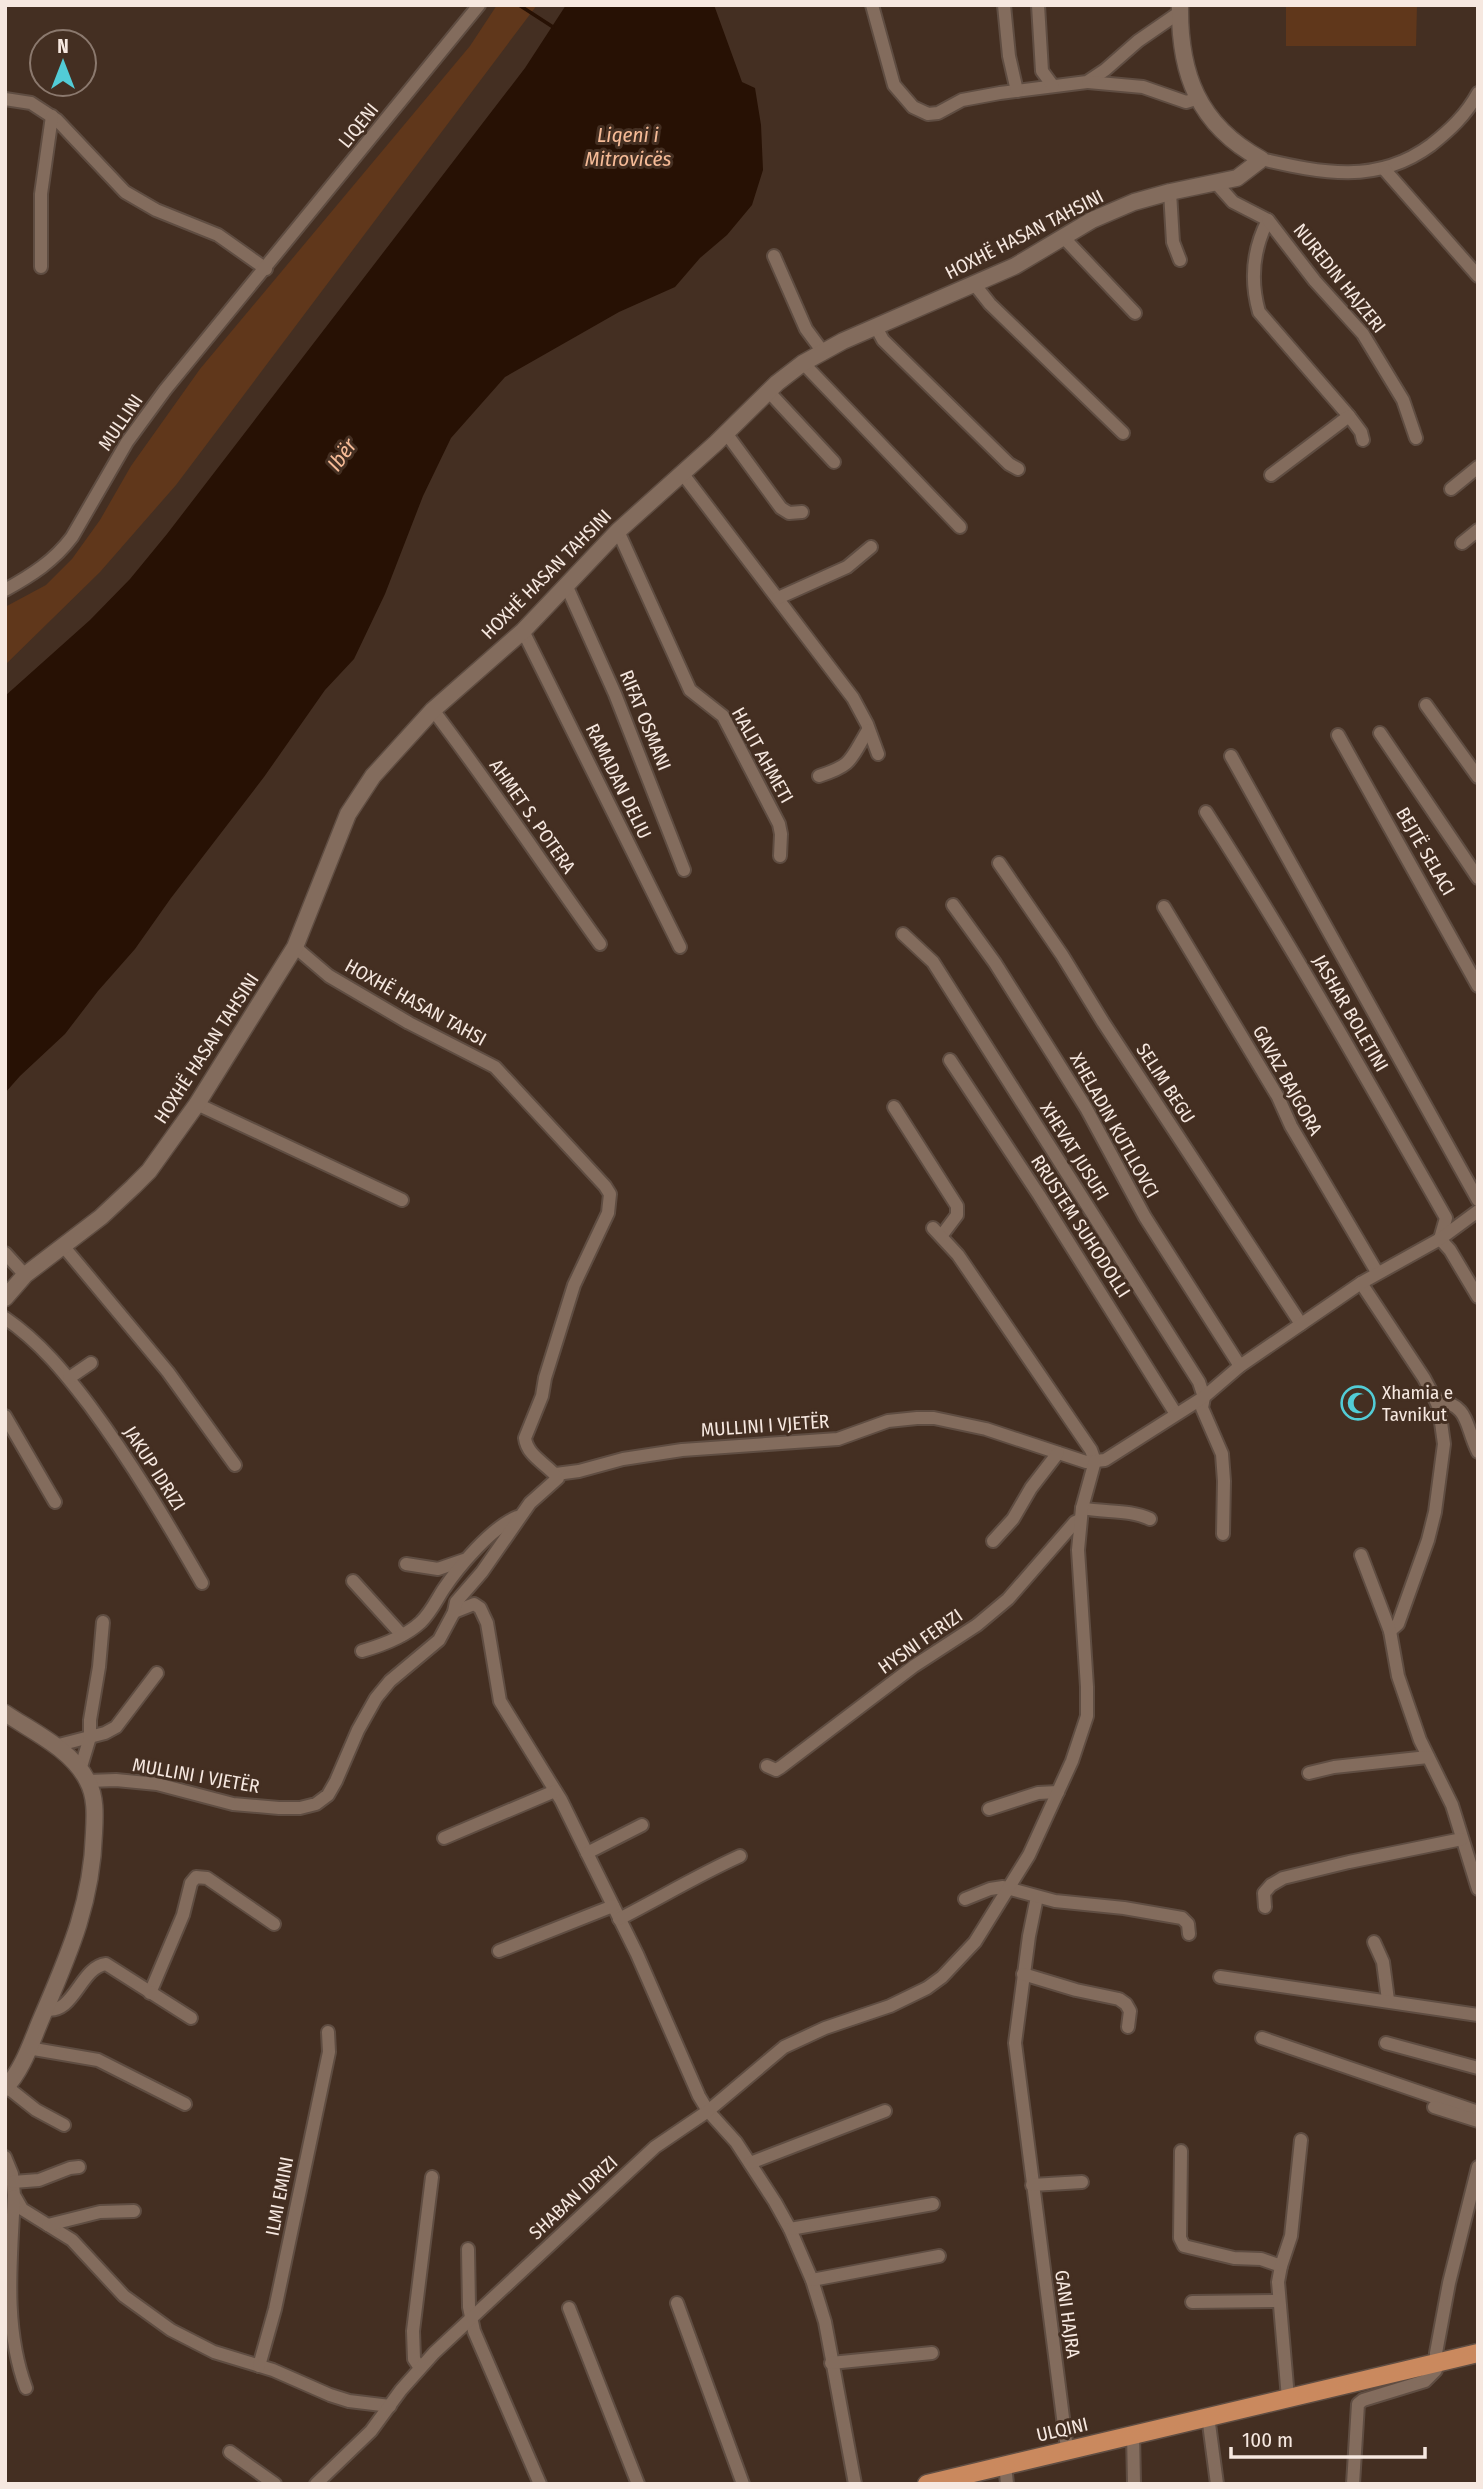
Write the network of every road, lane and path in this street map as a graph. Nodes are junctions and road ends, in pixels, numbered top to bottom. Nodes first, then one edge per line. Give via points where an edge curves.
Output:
1 (479, 5) edge
2 (872, 5) edge
3 (1004, 5) edge
4 (1038, 5) edge
5 (1180, 9) edge
6 (1087, 82) junction
7 (1053, 86) junction
8 (1017, 91) junction
9 (1478, 93) edge
10 (1199, 98) junction
11 (5, 99) edge
12 (52, 116) junction
13 (1261, 159) junction
14 (1384, 169) junction
15 (1216, 183) junction
16 (1170, 192) junction
17 (1268, 220) junction
18 (1064, 238) junction
19 (774, 256) dead end
20 (1180, 260) dead end
21 (41, 268) dead end
22 (266, 269) junction
23 (1478, 276) edge
24 (975, 285) junction
25 (1135, 313) dead end
26 (876, 327) junction
27 (823, 352) junction
28 (803, 363) junction
29 (769, 392) junction
30 (1349, 416) junction
31 (726, 433) junction
32 (1123, 433) dead end
33 (1416, 438) dead end
34 (1363, 440) dead end
35 (834, 462) dead end
36 (1478, 467) edge
37 (1018, 468) dead end
38 (682, 474) junction
39 (1271, 475) dead end
40 (1451, 489) dead end
41 (802, 512) dead end
42 (960, 527) dead end
43 (1478, 530) edge
44 (618, 531) junction
45 (1462, 543) dead end
46 (871, 547) dead end
47 (567, 587) junction
48 (5, 590) edge
49 (778, 598) junction
50 (523, 631) junction
51 (1426, 705) dead end
52 (433, 710) junction
53 (868, 730) junction
54 (1380, 733) dead end
55 (1338, 735) dead end
56 (878, 754) dead end
57 (1231, 756) dead end
58 (819, 776) dead end
59 (1478, 777) edge
60 (1206, 812) dead end
61 (780, 856) dead end
62 (999, 863) dead end
63 (684, 870) dead end
64 (1478, 878) edge
65 (953, 905) dead end
66 (1164, 907) dead end
67 (903, 934) dead end
68 (600, 944) dead end
69 (295, 947) junction
70 (680, 947) dead end
71 (1478, 986) edge
72 (950, 1060) dead end
73 (197, 1104) junction
74 (894, 1107) dead end
75 (402, 1200) dead end
76 (1478, 1200) edge
77 (1478, 1211) edge
78 (1440, 1239) junction
79 (64, 1247) junction
80 (5, 1253) edge
81 (1377, 1272) junction
82 (25, 1275) junction
83 (1362, 1283) junction
84 (1478, 1297) edge
85 (5, 1298) edge
86 (5, 1318) edge
87 (1301, 1324) junction
88 (91, 1363) dead end
89 (1240, 1366) junction
90 (69, 1378) junction
91 (1204, 1397) junction
92 (1435, 1399) junction
93 (1177, 1414) junction
94 (5, 1416) edge
95 (1478, 1452) edge
96 (1058, 1453) junction
97 (1096, 1461) junction
98 (235, 1465) dead end
99 (556, 1474) junction
100 (55, 1502) dead end
101 (1081, 1514) junction
102 (521, 1516) junction
103 (1150, 1519) dead end
104 (1223, 1534) dead end
105 (993, 1541) dead end
106 (1362, 1555) dead end
107 (470, 1557) junction
108 (406, 1564) dead end
109 (353, 1581) dead end
110 (202, 1583) dead end
111 (454, 1612) junction
112 (103, 1622) dead end
113 (1390, 1631) junction
114 (402, 1635) junction
115 (362, 1651) dead end
116 (157, 1673) dead end
117 (5, 1713) edge
118 (90, 1737) junction
119 (55, 1746) junction
120 (1428, 1757) junction
121 (767, 1766) dead end
122 (1309, 1773) dead end
123 (84, 1775) junction
124 (552, 1787) junction
125 (1058, 1792) junction
126 (989, 1809) dead end
127 (642, 1825) dead end
128 (447, 1833) dead end
129 (1462, 1839) junction
130 (587, 1853) junction
131 (740, 1856) dead end
132 (1010, 1889) junction
133 (1478, 1889) edge
134 (1037, 1897) junction
135 (965, 1899) dead end
136 (613, 1906) junction
137 (1265, 1907) dead end
138 (619, 1919) junction
139 (274, 1924) dead end
140 (1189, 1934) dead end
141 (1374, 1942) dead end
142 (499, 1951) dead end
143 (1023, 1974) junction
144 (1220, 1977) dead end
145 (150, 1993) junction
146 (1388, 2000) junction
147 (45, 2009) junction
148 (1478, 2015) edge
149 (191, 2018) dead end
150 (1128, 2027) dead end
151 (328, 2032) dead end
152 (1262, 2038) dead end
153 (1386, 2043) dead end
154 (28, 2048) junction
155 (1478, 2068) edge
156 (6, 2088) edge
157 (185, 2104) dead end
158 (1434, 2107) dead end
159 (708, 2111) junction
160 (884, 2111) dead end
161 (1478, 2112) edge
162 (1478, 2121) edge
163 (64, 2125) dead end
164 (1301, 2140) dead end
165 (1181, 2151) dead end
166 (5, 2157) edge
167 (750, 2163) junction
168 (79, 2167) dead end
169 (1478, 2167) edge
170 (432, 2177) dead end
171 (13, 2182) junction
172 (1082, 2182) dead end
173 (1032, 2185) junction
174 (14, 2195) junction
175 (1473, 2197) edge
176 (933, 2204) dead end
177 (134, 2211) dead end
178 (48, 2225) junction
179 (790, 2229) junction
180 (468, 2249) dead end
181 (939, 2256) dead end
182 (1281, 2266) junction
183 (812, 2280) junction
184 (1279, 2301) junction
185 (1192, 2302) dead end
186 (677, 2303) dead end
187 (569, 2308) dead end
188 (471, 2319) junction
189 (932, 2353) dead end
190 (1478, 2353) edge
191 (1436, 2362) junction
192 (831, 2363) junction
193 (259, 2366) junction
194 (420, 2368) junction
195 (26, 2388) dead end
196 (1288, 2398) junction
197 (390, 2406) junction
198 (1208, 2416) junction
199 (1133, 2433) junction
200 (1067, 2449) junction
201 (230, 2452) dead end
202 (1005, 2464) junction
203 (275, 2484) edge
204 (316, 2484) edge
205 (540, 2484) edge
206 (638, 2484) edge
207 (743, 2484) edge
208 (855, 2484) edge
209 (927, 2484) edge
210 (1007, 2484) edge
211 (1135, 2484) edge
212 (1217, 2484) edge
213 (1353, 2484) edge

1 - 22 street, LIQENI
2 - 8 street via 894,85 920,112 932,114 962,100
3 - 8 street
4 - 7 street via 1042,71
5 - 6 street
5 - 10 street via 1183,58
6 - 7 street
6 - 10 street via 1143,87 1181,101
7 - 8 street
9 - 14 street via 1451,130
10 - 13 street via 1238,147
11 - 12 street via 31,103
12 - 21 street via 41,194
12 - 22 street via 125,192 218,235
13 - 14 street via 1307,169
13 - 15 street, HOXHË HASAN TAHSINI via 1244,174
14 - 23 street
15 - 16 street, HOXHË HASAN TAHSINI
15 - 17 street, NUREDIN HAJZERI via 1233,202
16 - 18 street, HOXHË HASAN TAHSINI via 1134,202
16 - 20 street via 1173,242
17 - 30 street, NUREDIN HAJZERI via 1254,260 1259,312
17 - 33 street, NUREDIN HAJZERI via 1363,334 1403,400
18 - 24 street, HOXHË HASAN TAHSINI
18 - 25 street
19 - 27 street via 806,328
22 - 48 street, MULLINI via 142,421 62,550 42,569
24 - 26 street, HOXHË HASAN TAHSINI
24 - 32 street
26 - 27 street, HOXHË HASAN TAHSINI
26 - 37 street via 883,340
27 - 28 street, HOXHË HASAN TAHSINI
28 - 29 street, HOXHË HASAN TAHSINI
28 - 42 street
29 - 31 street, HOXHË HASAN TAHSINI
29 - 35 street
30 - 34 street, NUREDIN HAJZERI
30 - 39 street
31 - 38 street, HOXHË HASAN TAHSINI
31 - 41 street via 781,508
36 - 40 street
38 - 44 street, HOXHË HASAN TAHSINI
38 - 49 street
43 - 45 street
44 - 47 street, HOXHË HASAN TAHSINI
44 - 61 street, HALIT AHMETI via 690,690 723,716 772,812 781,834
46 - 49 street via 847,567
47 - 50 street, HOXHË HASAN TAHSINI
47 - 63 street, RIFAT OSMANI
49 - 53 street via 853,698
50 - 52 street, HOXHË HASAN TAHSINI
50 - 70 street, RAMADAN DELIU
51 - 59 street
52 - 68 street, AHMET S. POTERA
52 - 69 street, HOXHË HASAN TAHSINI via 373,776 348,814
53 - 56 street
53 - 58 street via 843,768
54 - 64 street
55 - 71 street, BEJTË SELACI
57 - 76 street
60 - 78 street, JASHAR BOLETINI via 1335,1021 1446,1218
62 - 87 street, SELIM BEGU
65 - 89 street, XHELADIN KUTLLOVCI via 1054,1055 1145,1217
66 - 81 street, GAVAZ BAJGORA
67 - 91 street, XHEVAT JUSUFI via 933,962 1199,1382
69 - 73 street, HOXHË HASAN TAHSINI
69 - 99 street, HOXHË HASAN TAHSI via 328,976 495,1067 610,1194 608,1213 574,1285 525,1438 534,1456
72 - 93 street, RRUSTEM SUHODOLLI
73 - 75 street
73 - 79 street, HOXHË HASAN TAHSINI via 149,1171
74 - 97 street via 957,1206 957,1215 938,1232
77 - 78 street
78 - 81 street
78 - 84 street
79 - 82 street, HOXHË HASAN TAHSINI
79 - 98 street via 167,1372
80 - 82 street
81 - 83 street
82 - 85 street, HOXHË HASAN TAHSINI
83 - 87 street
83 - 92 street
86 - 90 street, JAKUP IDRIZI via 32,1338
87 - 89 street
88 - 90 street
89 - 91 street
90 - 110 street, JAKUP IDRIZI via 121,1447
91 - 93 street
91 - 104 street, XHEVAT JUSUFI via 1202,1408 1222,1454
92 - 95 street via 1460,1408
92 - 113 street via 1444,1444 1435,1511 1409,1595 1396,1628
93 - 97 street via 1116,1455
94 - 100 street
96 - 97 street, MULLINI I VJETËR
96 - 99 street, MULLINI I VJETËR via 955,1421 917,1418 888,1421 831,1440 682,1450
96 - 105 street
97 - 101 street, HYSNI FERIZI
99 - 102 street, MULLINI I VJETËR via 556,1480
101 - 103 street via 1132,1513
101 - 121 street, HYSNI FERIZI via 1008,1599 977,1625 914,1666 781,1767
101 - 125 street, HYSNI FERIZI via 1078,1550 1087,1716
102 - 107 street, MULLINI I VJETËR via 508,1521
102 - 111 street, MULLINI I VJETËR via 456,1602
106 - 113 street
107 - 108 street, MULLINI I VJETËR via 438,1569
107 - 114 street, MULLINI I VJETËR via 430,1612
109 - 114 street
111 - 123 street, MULLINI I VJETËR via 439,1640 376,1698 336,1781 316,1804 290,1808 244,1805 157,1784
111 - 124 street via 474,1604 483,1613 500,1701
112 - 118 street
113 - 120 street via 1398,1676
114 - 115 street, MULLINI I VJETËR
116 - 118 street via 116,1727
117 - 119 street
118 - 119 street
118 - 123 street
119 - 123 street
120 - 122 street
120 - 129 street via 1452,1805
123 - 147 street via 95,1811 87,1897 70,1953
124 - 128 street
124 - 130 street
125 - 126 street via 1038,1793
125 - 132 street, HYSNI FERIZI
127 - 130 street
129 - 133 street
129 - 137 street via 1283,1878 1264,1893
130 - 136 street
131 - 138 street
132 - 134 street
132 - 135 street via 998,1886
132 - 159 street, HYSNI FERIZI via 975,1942 942,1977 890,2006 784,2047
134 - 140 street via 1182,1918
134 - 143 street, GANI HAJRA
136 - 138 street
136 - 142 street
138 - 159 street
139 - 145 street via 207,1878 196,1877
141 - 146 street via 1383,1962
143 - 150 street via 1119,1999 1130,2011
143 - 173 street, GANI HAJRA via 1015,2043
144 - 146 street
145 - 147 street via 101,1964 67,2001 58,2008
145 - 149 street
146 - 148 street
147 - 154 street
151 - 193 street, ILMI EMINI via 329,2052
152 - 161 street
153 - 155 street
154 - 156 street
154 - 157 street via 98,2060
156 - 163 street
158 - 162 street
159 - 167 street
159 - 188 street, SHABAN IDRIZI via 645,2156
160 - 167 street
164 - 182 street via 1291,2236
165 - 182 street via 1180,2238 1184,2246
166 - 171 street
167 - 179 street
168 - 171 street via 39,2180
169 - 175 street
170 - 194 street via 413,2331 414,2359
171 - 174 street
172 - 173 street
173 - 200 street, GANI HAJRA
174 - 178 street via 22,2209
174 - 195 street via 12,2331
175 - 191 street via 1449,2283
176 - 179 street
177 - 178 street via 100,2212
178 - 193 street via 72,2240 124,2296 171,2330 214,2352
179 - 183 street
180 - 188 street
181 - 183 street
182 - 184 street
183 - 192 street
184 - 185 street
184 - 196 street
186 - 207 street
187 - 206 street
188 - 194 street, SHABAN IDRIZI
188 - 205 street
189 - 192 street
190 - 191 main road, ULQINI
191 - 196 main road, ULQINI
191 - 213 street via 1436,2370 1425,2381 1357,2404
192 - 208 street
193 - 197 street via 349,2401
194 - 197 street, SHABAN IDRIZI
196 - 198 main road, ULQINI
197 - 204 street, SHABAN IDRIZI via 365,2438
198 - 199 main road, ULQINI
198 - 212 street
199 - 200 main road, ULQINI
199 - 211 street
200 - 202 main road, ULQINI
201 - 203 street
202 - 209 main road, ULQINI
202 - 210 street

